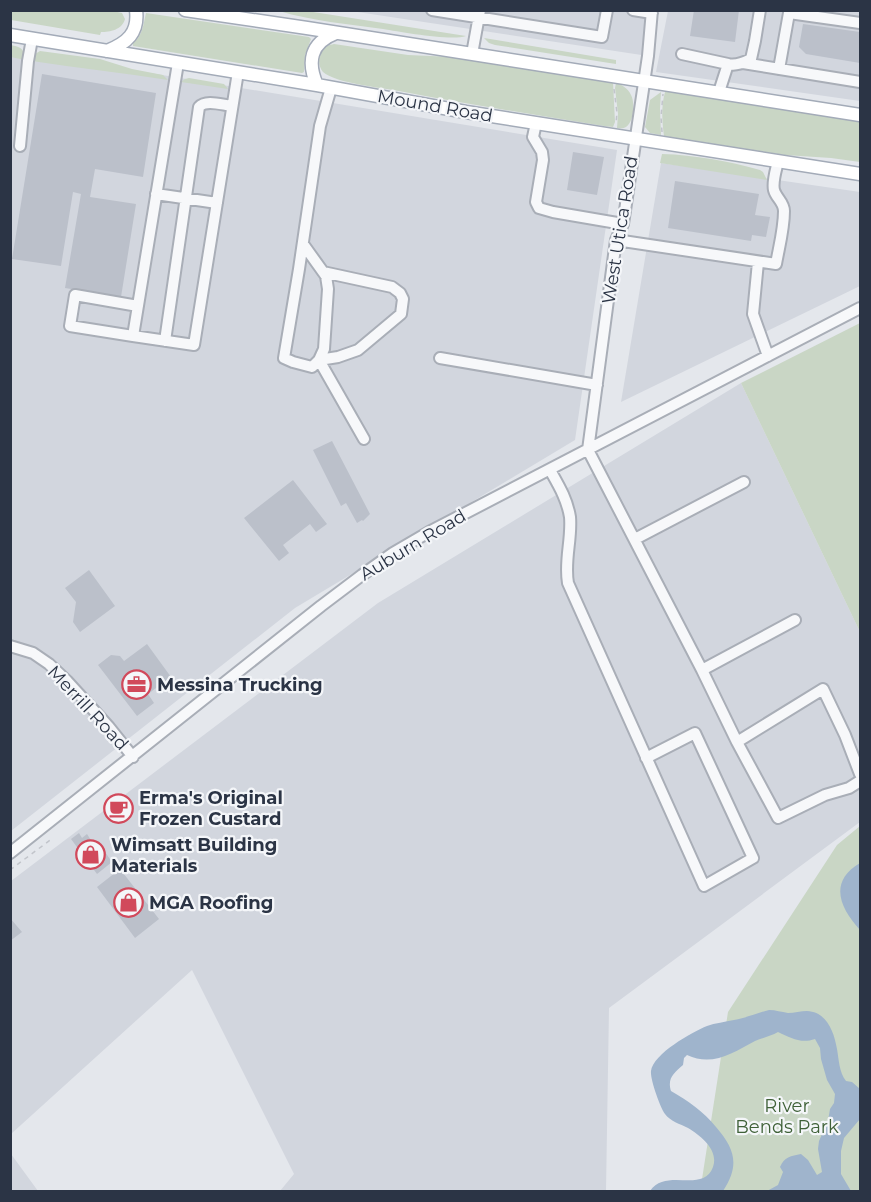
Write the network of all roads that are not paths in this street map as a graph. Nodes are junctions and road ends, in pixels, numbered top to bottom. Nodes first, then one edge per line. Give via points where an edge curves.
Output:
1 (136, 10) edge
2 (185, 10) edge
3 (432, 10) edge
4 (607, 10) edge
5 (633, 10) edge
6 (760, 10) edge
7 (652, 12) edge
8 (219, 13) edge
9 (479, 14) edge
10 (254, 16) edge
11 (861, 23) edge
12 (337, 33) junction
13 (10, 36) edge
14 (32, 39) junction
15 (106, 51) junction
16 (472, 54) junction
17 (682, 54) dead end
18 (178, 63) junction
19 (743, 63) junction
20 (728, 64) junction
21 (779, 69) junction
22 (238, 72) junction
23 (644, 80) junction
24 (861, 82) edge
25 (317, 85) junction
26 (331, 88) junction
27 (719, 92) junction
28 (232, 106) junction
29 (861, 115) edge
30 (536, 123) junction
31 (636, 138) junction
32 (20, 146) dead end
33 (778, 161) junction
34 (861, 174) edge
35 (156, 194) junction
36 (186, 198) junction
37 (217, 203) junction
38 (623, 224) junction
39 (616, 240) junction
40 (303, 244) junction
41 (758, 262) junction
42 (323, 272) junction
43 (138, 306) junction
44 (861, 308) edge
45 (133, 336) junction
46 (165, 341) junction
47 (768, 356) junction
48 (440, 358) dead end
49 (319, 360) junction
50 (597, 385) junction
51 (364, 439) dead end
52 (588, 450) junction
53 (550, 470) junction
54 (744, 482) dead end
55 (635, 539) junction
56 (795, 620) dead end
57 (10, 646) edge
58 (702, 670) junction
59 (737, 742) junction
60 (133, 757) junction
61 (646, 758) junction
62 (861, 774) edge
63 (861, 781) edge
64 (10, 853) edge

1 - 15 main road via 132,35
2 - 8 main road
3 - 9 street
4 - 9 street via 602,37
5 - 7 street
6 - 19 street via 751,59
7 - 23 street, West Utica Road
8 - 10 main road
9 - 16 street
10 - 12 main road
11 - 21 street via 789,13
12 - 16 main road
12 - 25 main road via 315,48 312,63
13 - 14 main road, Mound Road
14 - 15 main road, Mound Road
14 - 32 street
15 - 18 main road, Mound Road
16 - 23 main road
17 - 20 street
18 - 22 main road, Mound Road
18 - 35 street
19 - 20 street
19 - 21 street
20 - 27 street
21 - 24 street
22 - 25 main road, Mound Road
22 - 28 street
23 - 27 main road
23 - 31 street, West Utica Road
25 - 26 main road, Mound Road
26 - 30 main road, Mound Road
26 - 40 street via 320,126
27 - 29 main road
28 - 36 street via 206,102 199,107
28 - 37 street
30 - 31 main road, Mound Road
30 - 38 street via 533,137 543,160 536,202 539,208
31 - 33 main road, Mound Road
31 - 38 street, West Utica Road
33 - 34 main road, Mound Road
33 - 41 street via 773,187 784,209 776,264
35 - 36 street
35 - 43 street
36 - 37 street
36 - 46 street
37 - 46 street via 194,345
38 - 39 street, West Utica Road
39 - 41 street
39 - 50 street, West Utica Road
40 - 42 street
40 - 49 street via 284,358 312,367
41 - 47 street via 753,315
42 - 49 street via 328,289 324,350
42 - 49 street via 392,287 400,293 403,307 401,314 358,350
43 - 45 street
43 - 45 street via 75,295 70,326
44 - 47 street, Auburn Road
45 - 46 street
47 - 52 street, Auburn Road
48 - 50 street
49 - 51 street
50 - 52 street, West Utica Road
52 - 53 street, Auburn Road
52 - 55 street
53 - 60 street, Auburn Road via 393,553
53 - 61 street via 564,494 570,518 568,583
54 - 55 street
55 - 58 street
56 - 58 street
57 - 60 street, Merrill Road via 33,653 49,664
58 - 59 street
59 - 62 street via 823,689
59 - 63 street via 778,818
60 - 64 street, Auburn Road
61 - 61 street via 704,886 753,858 695,733

